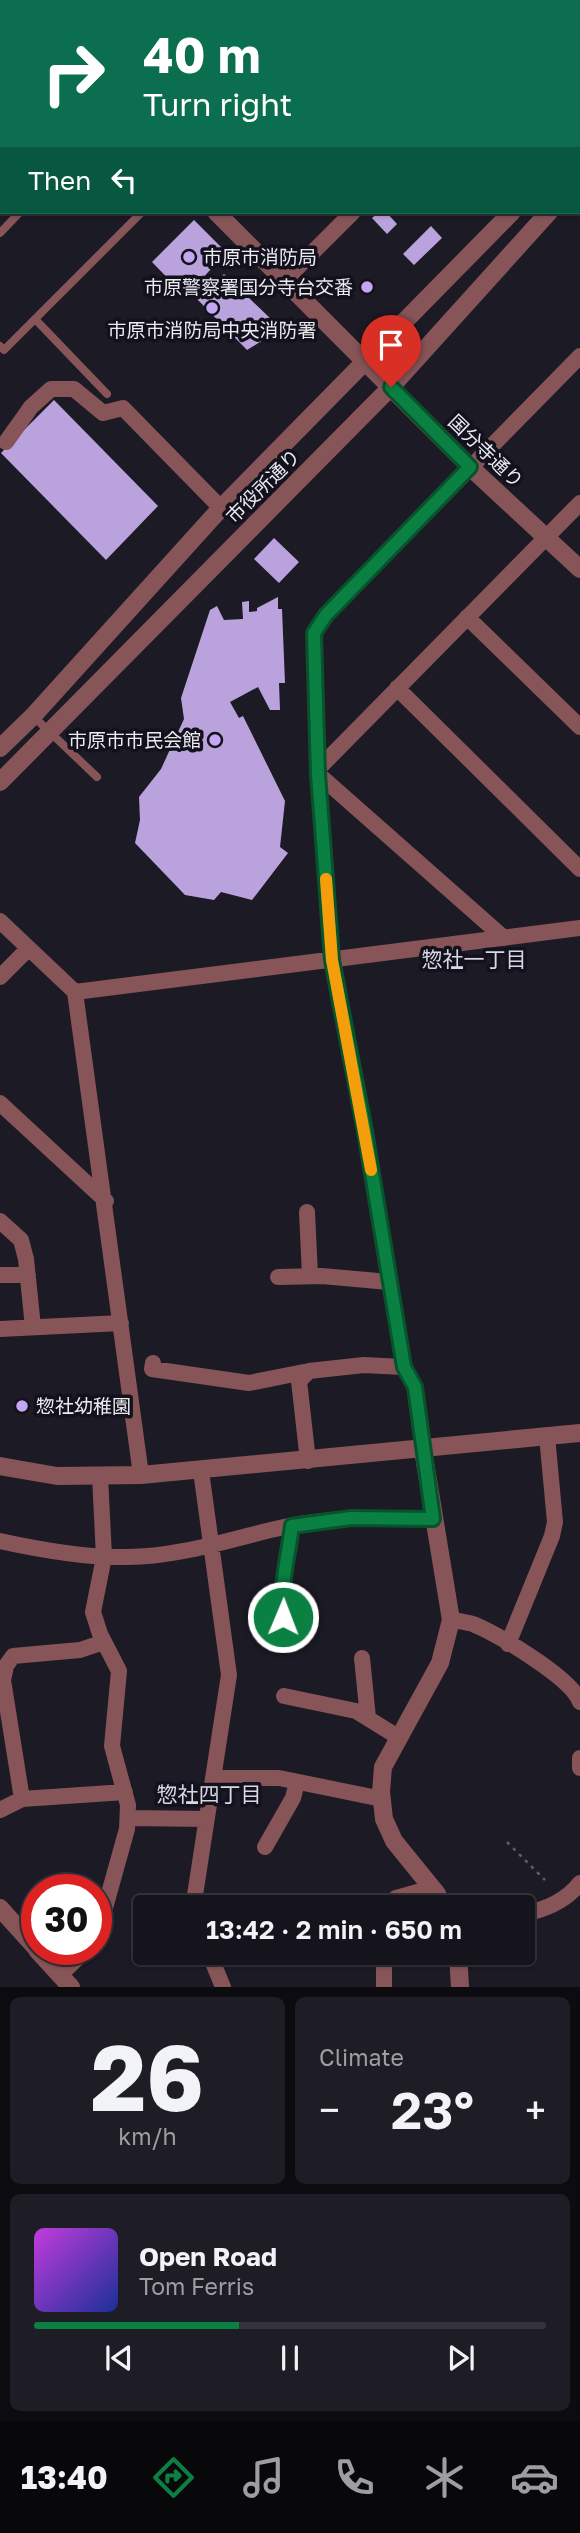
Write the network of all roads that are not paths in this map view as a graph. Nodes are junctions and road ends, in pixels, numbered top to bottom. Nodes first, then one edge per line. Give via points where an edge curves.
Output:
1 (18, 214) edge
2 (140, 214) edge
3 (218, 214) edge
4 (351, 214) edge
5 (510, 214) edge
6 (547, 214) edge
7 (0, 233) edge
8 (285, 280) junction
9 (35, 319) junction
10 (0, 346) edge
11 (580, 356) edge
12 (365, 361) junction
13 (391, 387) junction
14 (107, 394) dead end
15 (6, 442) dead end
16 (470, 467) junction
17 (580, 503) edge
18 (221, 508) junction
19 (546, 537) junction
20 (580, 569) edge
21 (467, 617) junction
22 (397, 688) junction
23 (33, 716) junction
24 (580, 727) edge
25 (49, 732) junction
26 (0, 748) edge
27 (318, 771) junction
28 (97, 777) dead end
29 (0, 782) edge
30 (580, 869) edge
31 (0, 921) edge
32 (580, 929) edge
33 (504, 938) junction
34 (28, 949) junction
35 (332, 960) junction
36 (0, 977) edge
37 (75, 992) junction
38 (0, 1103) edge
39 (106, 1201) junction
40 (307, 1212) dead end
41 (0, 1221) edge
42 (0, 1275) edge
43 (28, 1275) junction
44 (310, 1276) junction
45 (278, 1277) dead end
46 (388, 1282) junction
47 (121, 1323) junction
48 (33, 1327) junction
49 (0, 1329) edge
50 (153, 1363) dead end
51 (404, 1367) junction
52 (309, 1371) junction
53 (580, 1433) edge
54 (547, 1436) junction
55 (423, 1450) junction
56 (308, 1461) junction
57 (0, 1466) edge
58 (201, 1471) junction
59 (141, 1475) junction
60 (100, 1476) junction
61 (433, 1519) junction
62 (292, 1526) junction
63 (0, 1541) edge
64 (213, 1543) junction
65 (104, 1557) junction
66 (283, 1617) dead end
67 (451, 1620) junction
68 (104, 1642) junction
69 (508, 1644) junction
70 (362, 1658) dead end
71 (284, 1696) dead end
72 (580, 1702) edge
73 (368, 1718) junction
74 (398, 1737) junction
75 (580, 1758) edge
76 (580, 1768) edge
77 (213, 1778) junction
78 (297, 1782) junction
79 (125, 1792) junction
80 (382, 1799) junction
81 (22, 1800) junction
82 (0, 1810) edge
83 (128, 1818) junction
84 (207, 1819) junction
85 (265, 1847) dead end
86 (112, 1879) edge
87 (580, 1883) edge
88 (432, 1888) junction
89 (194, 1895) edge
90 (407, 1895) edge
91 (436, 1895) edge
92 (0, 1908) edge
93 (535, 1912) edge
94 (21, 1931) edge
95 (51, 1965) edge
96 (76, 1965) edge
97 (214, 1965) edge
98 (384, 1965) edge
99 (459, 1965) edge
100 (65, 1981) edge
101 (223, 1987) edge
102 (384, 1987) edge
103 (460, 1987) edge

1 - 7 lane
2 - 9 lane
3 - 8 street, 国分寺通り
4 - 8 street
5 - 12 street, 市役所通り
6 - 13 street, 市役所通り
8 - 12 street, 国分寺通り
9 - 10 lane via 4,350
9 - 14 lane
11 - 16 street
12 - 13 street, 国分寺通り
12 - 18 street, 市役所通り
13 - 16 street, 国分寺通り
13 - 25 street, 市役所通り
15 - 18 street via 31,407 51,389 74,388 103,413 123,408
16 - 19 street, 国分寺通り
16 - 27 street via 326,615 314,633
17 - 19 street
18 - 23 street, 市役所通り
19 - 20 street, 国分寺通り
19 - 21 street
21 - 22 street
21 - 24 street
22 - 27 street
22 - 30 street
23 - 25 lane
23 - 26 street, 市役所通り
25 - 28 lane
25 - 29 street, 市役所通り
27 - 33 street
27 - 35 street
31 - 34 street
32 - 33 street
33 - 35 street
34 - 36 street
34 - 37 street
35 - 37 street
35 - 46 lane
37 - 39 street
38 - 39 street
39 - 47 street
40 - 44 street
41 - 43 street via 21,1240
42 - 43 street
43 - 48 street
44 - 45 street
44 - 46 street
46 - 51 lane
47 - 48 street
47 - 59 street
48 - 49 street
50 - 52 street via 152,1369 250,1383
51 - 52 street via 364,1365
51 - 55 street via 415,1387
52 - 56 street via 299,1381
53 - 54 street
54 - 55 street
54 - 69 street via 555,1522
55 - 56 street
55 - 61 street
56 - 58 street
57 - 60 street via 57,1476
58 - 59 street
58 - 64 street
59 - 60 street
60 - 65 street
61 - 62 street via 351,1518
61 - 67 street
62 - 64 street
62 - 66 street via 280,1590
63 - 65 street
64 - 65 street via 162,1554
64 - 77 street via 229,1675
65 - 68 street via 93,1612
67 - 69 street via 472,1623
67 - 74 street via 440,1663
68 - 79 street via 119,1671 112,1746
68 - 81 street via 80,1650 13,1656 6,1666 3,1680
69 - 72 street via 567,1684
70 - 73 street
71 - 73 street via 356,1711
73 - 74 street
74 - 80 street via 383,1767
75 - 76 street
77 - 78 street via 253,1776
77 - 84 street
78 - 80 street
78 - 85 street
79 - 81 street
79 - 83 street
80 - 88 street via 384,1819 394,1841
81 - 82 street
83 - 84 street
83 - 86 street
84 - 89 street
87 - 93 street via 561,1901
88 - 90 street
88 - 91 street
92 - 94 street
95 - 100 street
96 - 100 street
97 - 101 street
98 - 102 street
99 - 103 street

